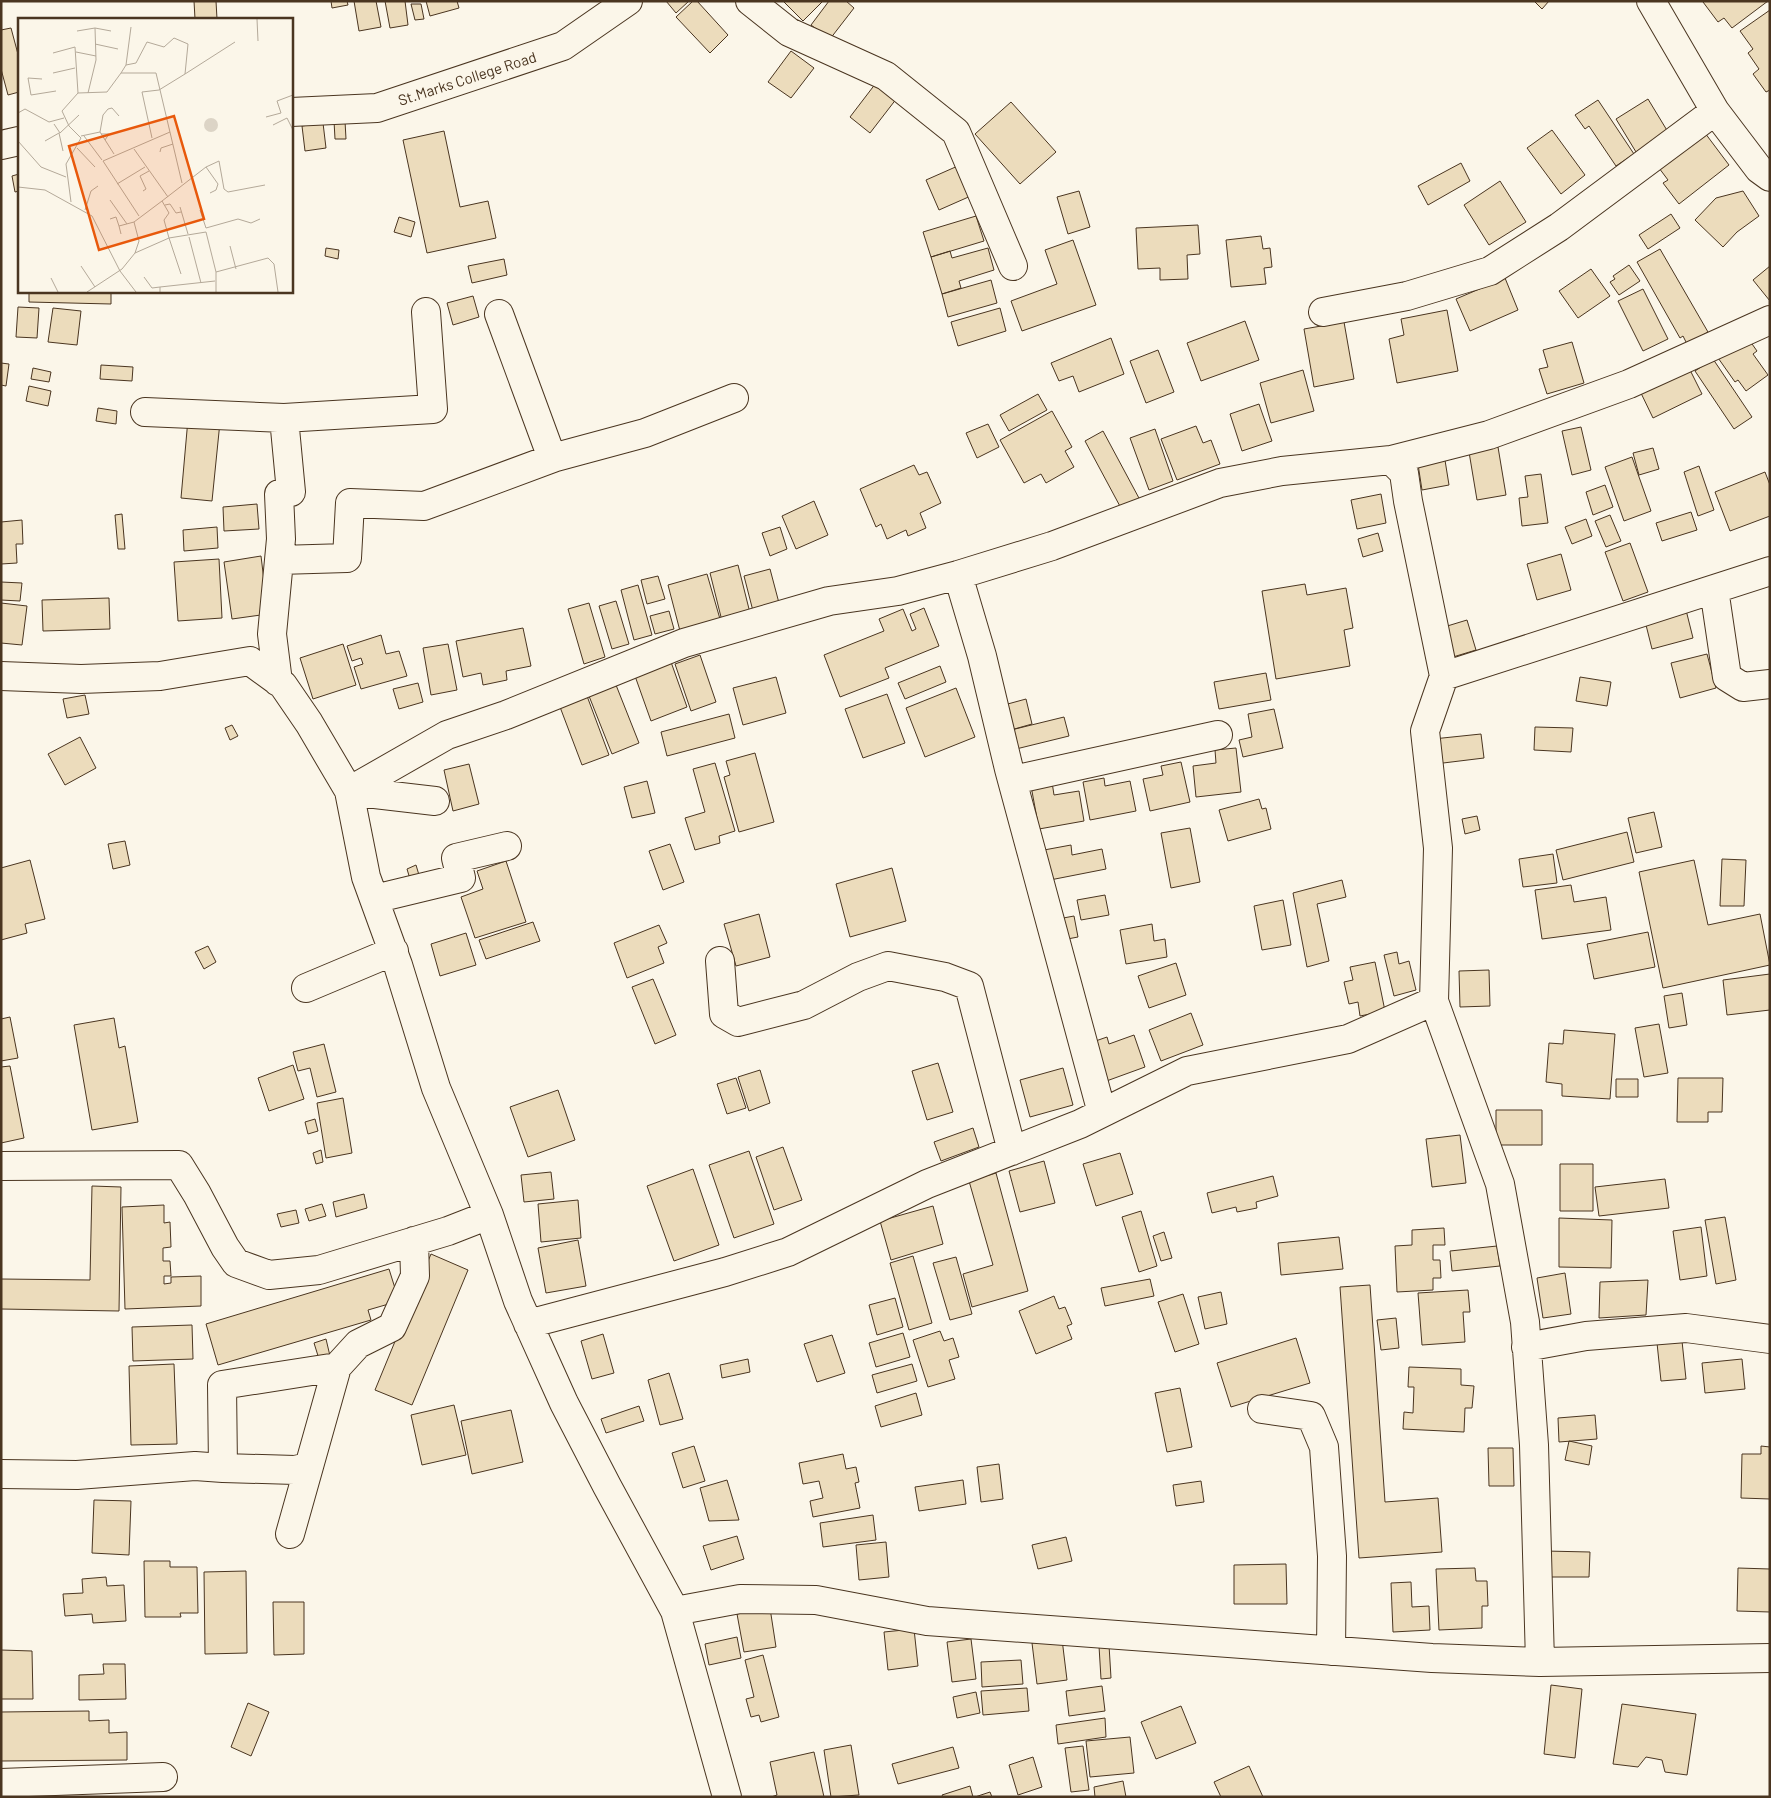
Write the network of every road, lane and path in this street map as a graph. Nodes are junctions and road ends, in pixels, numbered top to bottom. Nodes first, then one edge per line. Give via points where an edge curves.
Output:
1 (628, 1) edge
2 (750, 1) edge
3 (1651, 1) edge
4 (1715, 111) junction
5 (292, 112) edge
6 (18, 141) edge
7 (1, 145) edge
8 (1770, 177) edge
9 (1013, 266) dead end
10 (426, 312) dead end
11 (1323, 312) dead end
12 (499, 314) dead end
13 (1770, 320) edge
14 (734, 398) dead end
15 (145, 412) dead end
16 (284, 418) junction
17 (552, 458) junction
18 (1391, 460) junction
19 (279, 560) junction
20 (1770, 571) edge
21 (958, 575) junction
22 (1714, 589) junction
23 (1, 676) edge
24 (1444, 676) junction
25 (278, 682) junction
26 (1770, 684) edge
27 (1218, 735) dead end
28 (1012, 780) junction
29 (349, 791) junction
30 (435, 801) dead end
31 (507, 846) dead end
32 (374, 899) junction
33 (394, 951) junction
34 (720, 961) dead end
35 (306, 988) dead end
36 (1434, 1001) junction
37 (1102, 1113) junction
38 (1012, 1151) junction
39 (1, 1166) edge
40 (489, 1215) junction
41 (414, 1241) junction
42 (528, 1324) junction
43 (1770, 1339) edge
44 (1526, 1347) junction
45 (337, 1367) junction
46 (1262, 1409) dead end
47 (308, 1467) junction
48 (223, 1468) junction
49 (1, 1474) edge
50 (290, 1534) dead end
51 (675, 1611) junction
52 (1331, 1651) junction
53 (1770, 1658) edge
54 (1540, 1662) junction
55 (163, 1777) dead end
56 (1, 1783) edge
57 (726, 1797) edge

1 - 5 street, St.Marks College Road via 563,46 377,108
2 - 9 street via 789,32 886,76 956,132
3 - 4 street
4 - 8 street via 1759,168
4 - 11 street via 1559,227 1490,271 1407,296
6 - 7 street
10 - 16 street via 433,410
12 - 17 street
13 - 18 street via 1629,384 1489,435
14 - 17 street via 645,432
15 - 16 street
16 - 19 street via 291,492 279,494
17 - 19 street via 424,506 350,503 347,558
18 - 21 street via 1282,471 1220,483 1052,546
18 - 24 street via 1404,473
19 - 25 street via 272,634
20 - 22 street
21 - 28 street via 982,656
21 - 29 street via 898,591 829,601 684,643 447,736
22 - 24 street
22 - 26 street via 1727,677 1743,687
23 - 25 street via 81,679 160,676 250,661
24 - 36 street via 1426,731 1438,848
25 - 29 street via 309,723
27 - 28 street
28 - 37 street
29 - 30 street
29 - 32 street via 366,877
31 - 32 street via 456,858 461,878
32 - 33 street
33 - 35 street
33 - 40 street via 436,1088
34 - 38 street via 724,1014 738,1022 804,1006 858,977 888,966 945,977 969,986
36 - 37 street via 1348,1039 1187,1071
36 - 44 street via 1500,1184
37 - 38 street
38 - 42 street via 927,1184 788,1252
39 - 41 street via 179,1164 236,1263 269,1275 319,1270
40 - 41 street
40 - 42 street
41 - 45 street via 415,1276 392,1327 358,1344
42 - 51 street via 564,1403
43 - 44 street via 1686,1328 1586,1336
44 - 54 street via 1534,1445
45 - 47 street
45 - 48 street via 222,1385
46 - 52 street via 1312,1416 1324,1447 1332,1556
47 - 48 street via 296,1470
47 - 50 street
48 - 49 street via 195,1466 77,1475
51 - 52 street via 740,1599 816,1600 927,1621
51 - 57 street
52 - 54 street
53 - 54 street
55 - 56 street

